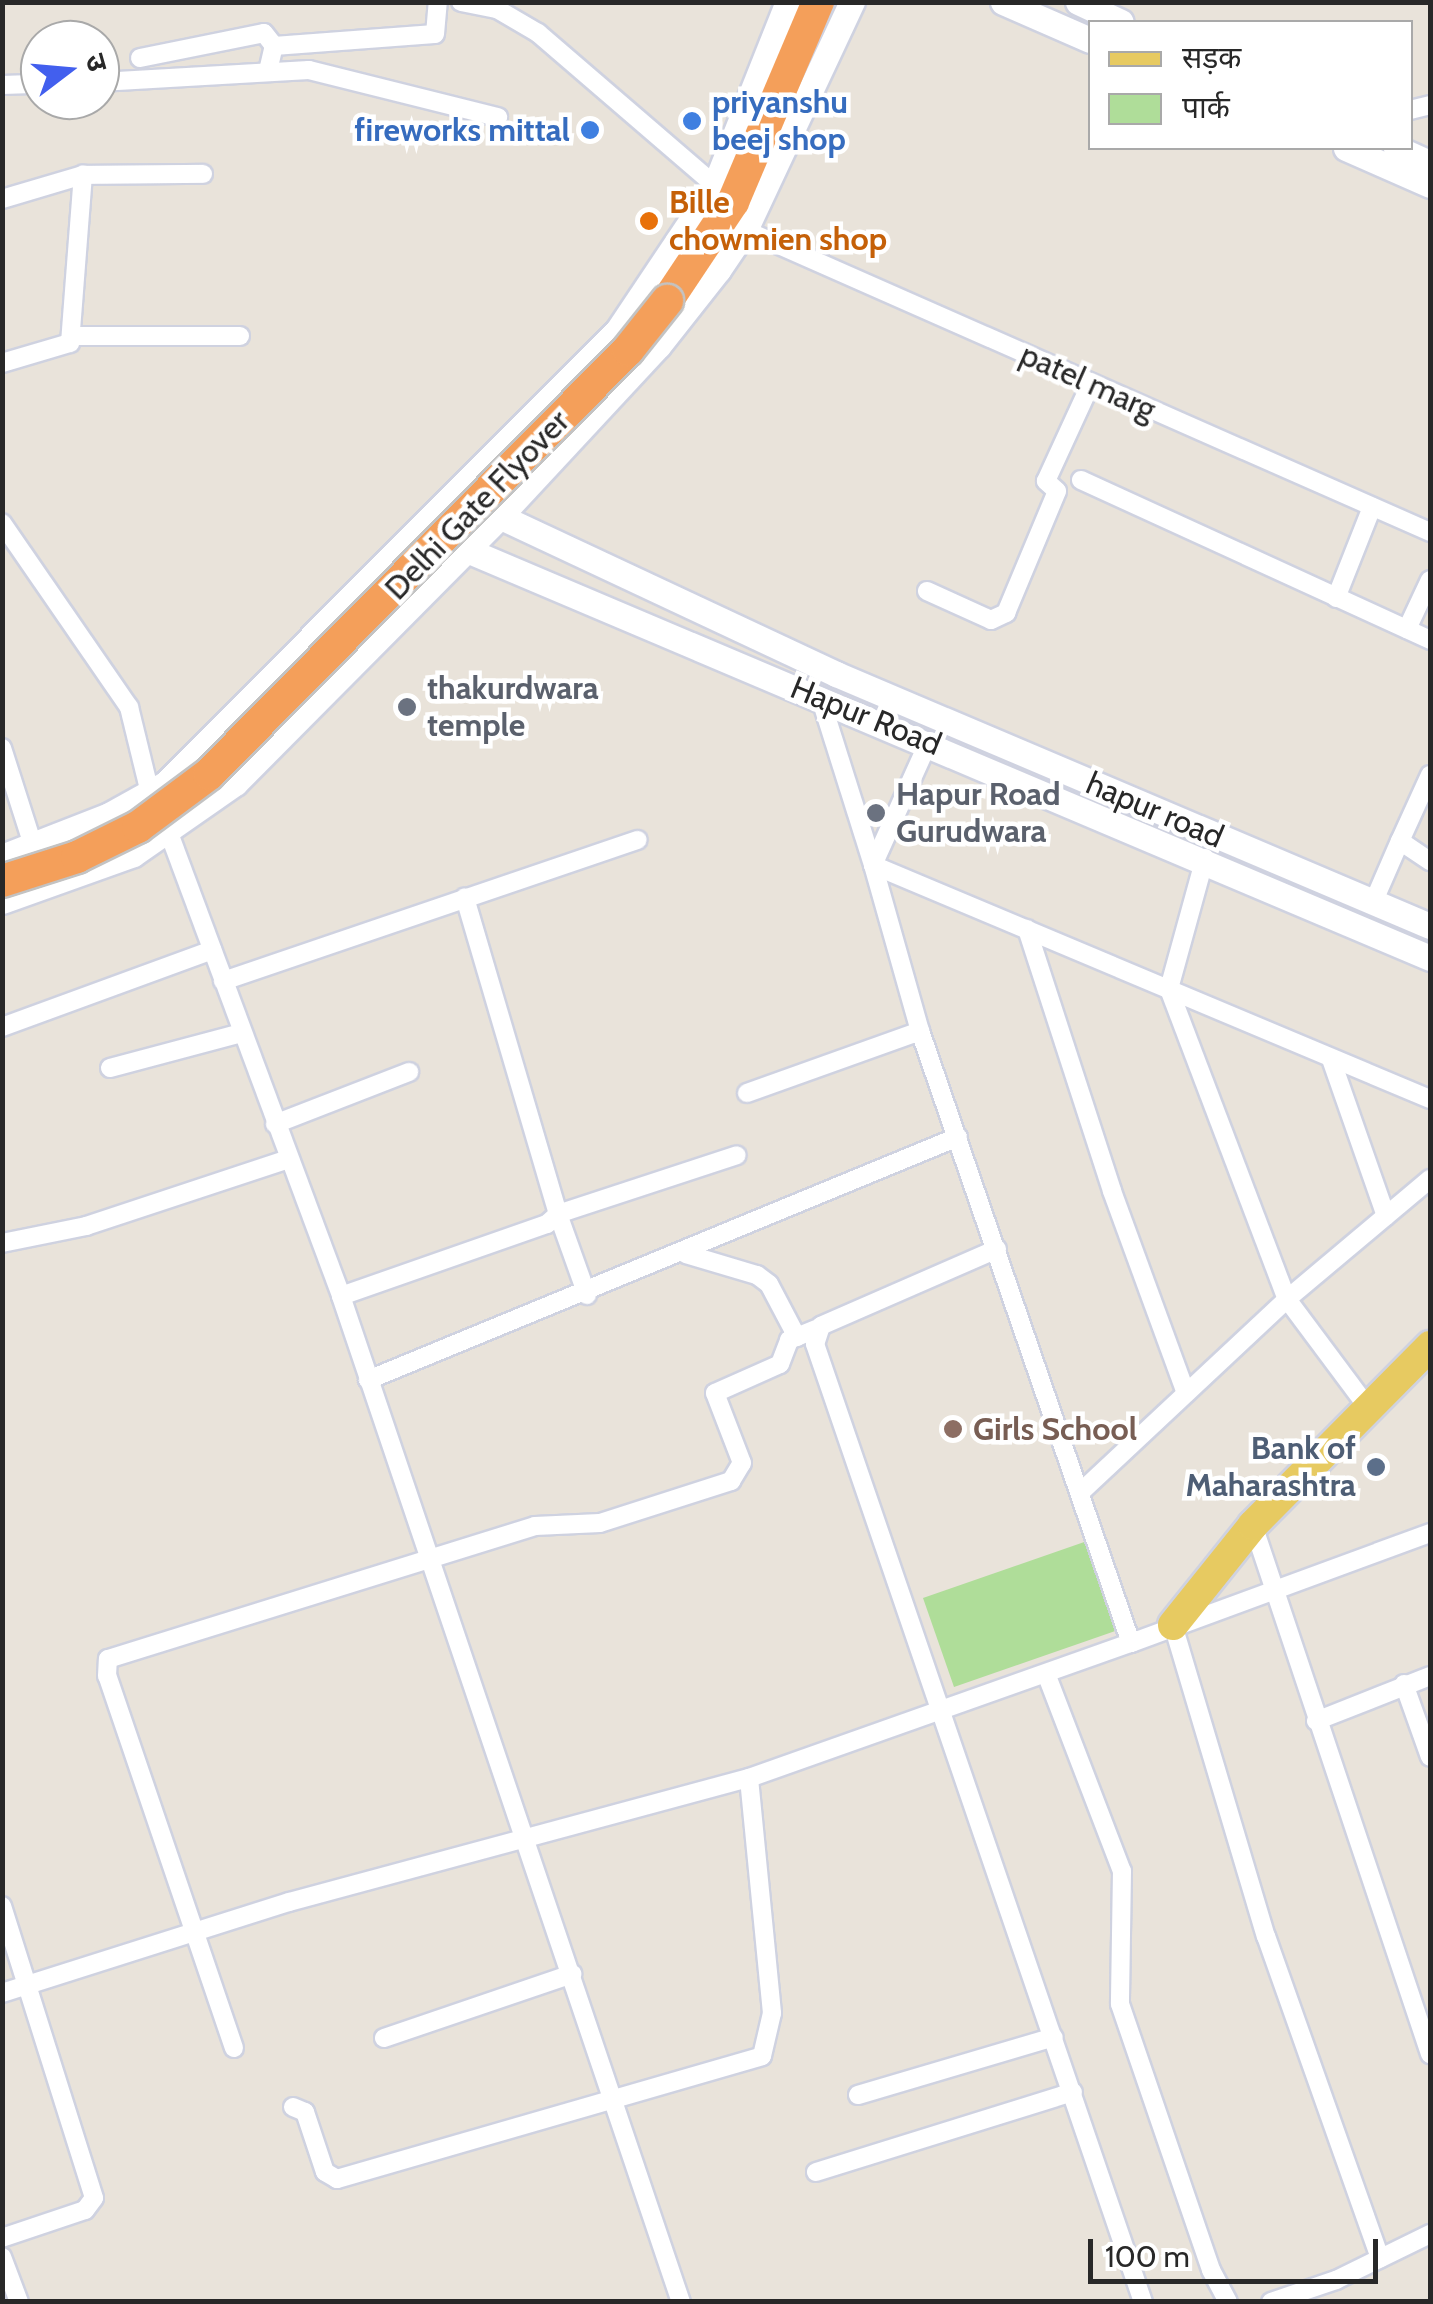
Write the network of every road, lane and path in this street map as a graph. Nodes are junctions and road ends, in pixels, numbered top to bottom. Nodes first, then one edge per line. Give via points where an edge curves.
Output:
1 (438, 2) edge
2 (461, 2) edge
3 (788, 2) edge
4 (818, 2) edge
5 (852, 2) edge
6 (1003, 2) edge
7 (1078, 2) edge
8 (498, 6) edge
9 (1117, 20) edge
10 (1088, 39) edge
11 (274, 46) junction
12 (140, 58) dead end
13 (268, 71) junction
14 (120, 81) edge
15 (498, 118) dead end
16 (1351, 150) edge
17 (1401, 150) edge
18 (1430, 163) edge
19 (202, 174) dead end
20 (83, 175) junction
21 (715, 185) junction
22 (1430, 185) edge
23 (2, 199) edge
24 (745, 230) junction
25 (72, 336) junction
26 (240, 336) dead end
27 (2, 364) edge
28 (1091, 383) junction
29 (1081, 480) dead end
30 (456, 488) junction
31 (1372, 506) junction
32 (497, 519) junction
33 (2, 523) edge
34 (1430, 532) edge
35 (447, 533) junction
36 (1430, 580) edge
37 (927, 591) dead end
38 (1336, 598) junction
39 (1406, 629) junction
40 (1430, 640) edge
41 (821, 700) junction
42 (929, 741) junction
43 (2, 748) edge
44 (1430, 775) edge
45 (150, 793) junction
46 (169, 833) junction
47 (638, 840) dead end
48 (1400, 842) junction
49 (32, 846) junction
50 (2, 857) edge
51 (1205, 858) junction
52 (1430, 861) edge
53 (872, 865) junction
54 (2, 880) edge
55 (465, 897) junction
56 (2, 901) edge
57 (1373, 903) junction
58 (1430, 926) edge
59 (1027, 930) junction
60 (212, 950) junction
61 (1430, 958) edge
62 (224, 981) junction
63 (1170, 988) junction
64 (2, 1027) edge
65 (920, 1031) junction
66 (242, 1034) junction
67 (1331, 1059) junction
68 (110, 1068) dead end
69 (409, 1072) dead end
70 (747, 1092) dead end
71 (1430, 1099) edge
72 (276, 1124) junction
73 (958, 1137) junction
74 (737, 1155) dead end
75 (288, 1158) junction
76 (1430, 1180) edge
77 (558, 1214) junction
78 (1386, 1216) junction
79 (2, 1243) edge
80 (997, 1249) junction
81 (685, 1254) junction
82 (587, 1295) junction
83 (341, 1296) junction
84 (1287, 1299) junction
85 (816, 1330) junction
86 (797, 1337) junction
87 (1430, 1346) edge
88 (368, 1380) junction
89 (1186, 1393) junction
90 (1366, 1405) junction
91 (1083, 1490) junction
92 (1253, 1525) junction
93 (1430, 1533) edge
94 (431, 1562) junction
95 (1274, 1590) junction
96 (1174, 1625) junction
97 (1132, 1643) junction
98 (1047, 1676) junction
99 (1430, 1676) edge
100 (1404, 1684) junction
101 (946, 1713) junction
102 (1316, 1721) junction
103 (1430, 1757) edge
104 (749, 1778) junction
105 (528, 1839) junction
106 (2, 1906) edge
107 (196, 1933) junction
108 (572, 1974) junction
109 (28, 1985) junction
110 (2, 1993) edge
111 (1054, 2037) junction
112 (384, 2038) dead end
113 (234, 2048) dead end
114 (1430, 2054) edge
115 (1073, 2092) junction
116 (858, 2095) dead end
117 (613, 2098) junction
118 (293, 2107) dead end
119 (816, 2172) dead end
120 (1430, 2234) edge
121 (2, 2238) edge
122 (2, 2257) edge
123 (1380, 2258) junction
124 (19, 2302) edge
125 (681, 2302) edge
126 (1143, 2302) edge
127 (1228, 2302) edge
128 (1270, 2302) edge

1 - 11 street via 435,34
2 - 8 street
3 - 21 main road
4 - 35 highway, Delhi Gate Flyover, bridge via 733,202 666,301 628,350
5 - 24 main road
6 - 10 main road
7 - 9 main road
8 - 21 street via 538,32
11 - 12 street via 264,33
11 - 13 street
13 - 14 street
13 - 15 street via 339,74
16 - 22 main road
17 - 18 main road
19 - 20 street
20 - 23 street
20 - 25 street
21 - 30 main road via 626,320
24 - 28 street, patel marg
24 - 32 main road via 658,346
25 - 26 street
25 - 27 street via 66,349
28 - 31 street, patel marg
28 - 37 street via 1046,480 1057,491 1006,613 991,620
29 - 38 street
30 - 32 main road, hapur road
30 - 35 main road
31 - 34 street, patel marg
31 - 38 street
32 - 35 main road
32 - 57 main road, hapur road via 836,674
33 - 45 street via 128,706
35 - 41 main road, Hapur Road
35 - 45 main road
35 - 46 main road via 235,783
35 - 54 highway, Delhi Gate Flyover, bridge via 209,774 138,828 77,857
36 - 39 street
38 - 39 street
39 - 40 street
41 - 42 main road, Hapur Road
41 - 53 street
42 - 51 main road, Hapur Road
42 - 53 street
43 - 49 street
44 - 48 street
45 - 49 main road
46 - 56 main road via 133,854
46 - 60 street
47 - 55 street
48 - 52 street
48 - 57 street
49 - 50 main road
51 - 61 main road, Hapur Road
51 - 63 street
53 - 59 street
53 - 65 street
55 - 62 street
55 - 77 street
57 - 58 main road, hapur road
59 - 63 street
59 - 89 street
60 - 62 street
60 - 64 street
62 - 66 street
63 - 67 street
63 - 84 street
65 - 70 street
65 - 73 street
66 - 68 street
66 - 72 street
67 - 71 street
67 - 78 street
69 - 72 street
72 - 75 street
73 - 80 street
73 - 81 street
74 - 77 street
75 - 79 street via 86,1226
75 - 83 street
76 - 78 street
77 - 82 street
77 - 83 street via 548,1224
78 - 84 street
80 - 85 street
80 - 91 street
81 - 82 street
81 - 86 street via 757,1275 769,1284
82 - 88 street
83 - 88 street
84 - 89 street
84 - 90 street
85 - 86 street
85 - 101 street via 815,1344
86 - 94 street via 780,1364 714,1393 742,1463 731,1482 600,1523 535,1526
87 - 90 main road
88 - 94 street
89 - 91 street
90 - 92 main road
91 - 97 street
92 - 95 street
92 - 96 main road
93 - 95 street
94 - 105 street
94 - 107 street via 108,1659 108,1676
95 - 96 street
95 - 102 street
96 - 97 street
96 - 123 street via 1266,1936
97 - 98 street
98 - 101 street
98 - 127 street via 1122,1871 1115,1964 1120,2004 1211,2270
99 - 100 street
100 - 102 street
100 - 103 street
101 - 104 street
101 - 111 street
102 - 114 street
104 - 105 street
104 - 117 street via 770,2044 762,2056
105 - 107 street
105 - 108 street
106 - 109 street
107 - 109 street
107 - 113 street
108 - 112 street
108 - 117 street
109 - 110 street
109 - 121 street via 94,2198 85,2210
111 - 115 street
111 - 116 street
115 - 119 street
115 - 126 street
117 - 118 street via 336,2180 324,2172 305,2112
117 - 125 street
120 - 123 street
122 - 124 street
123 - 128 street

